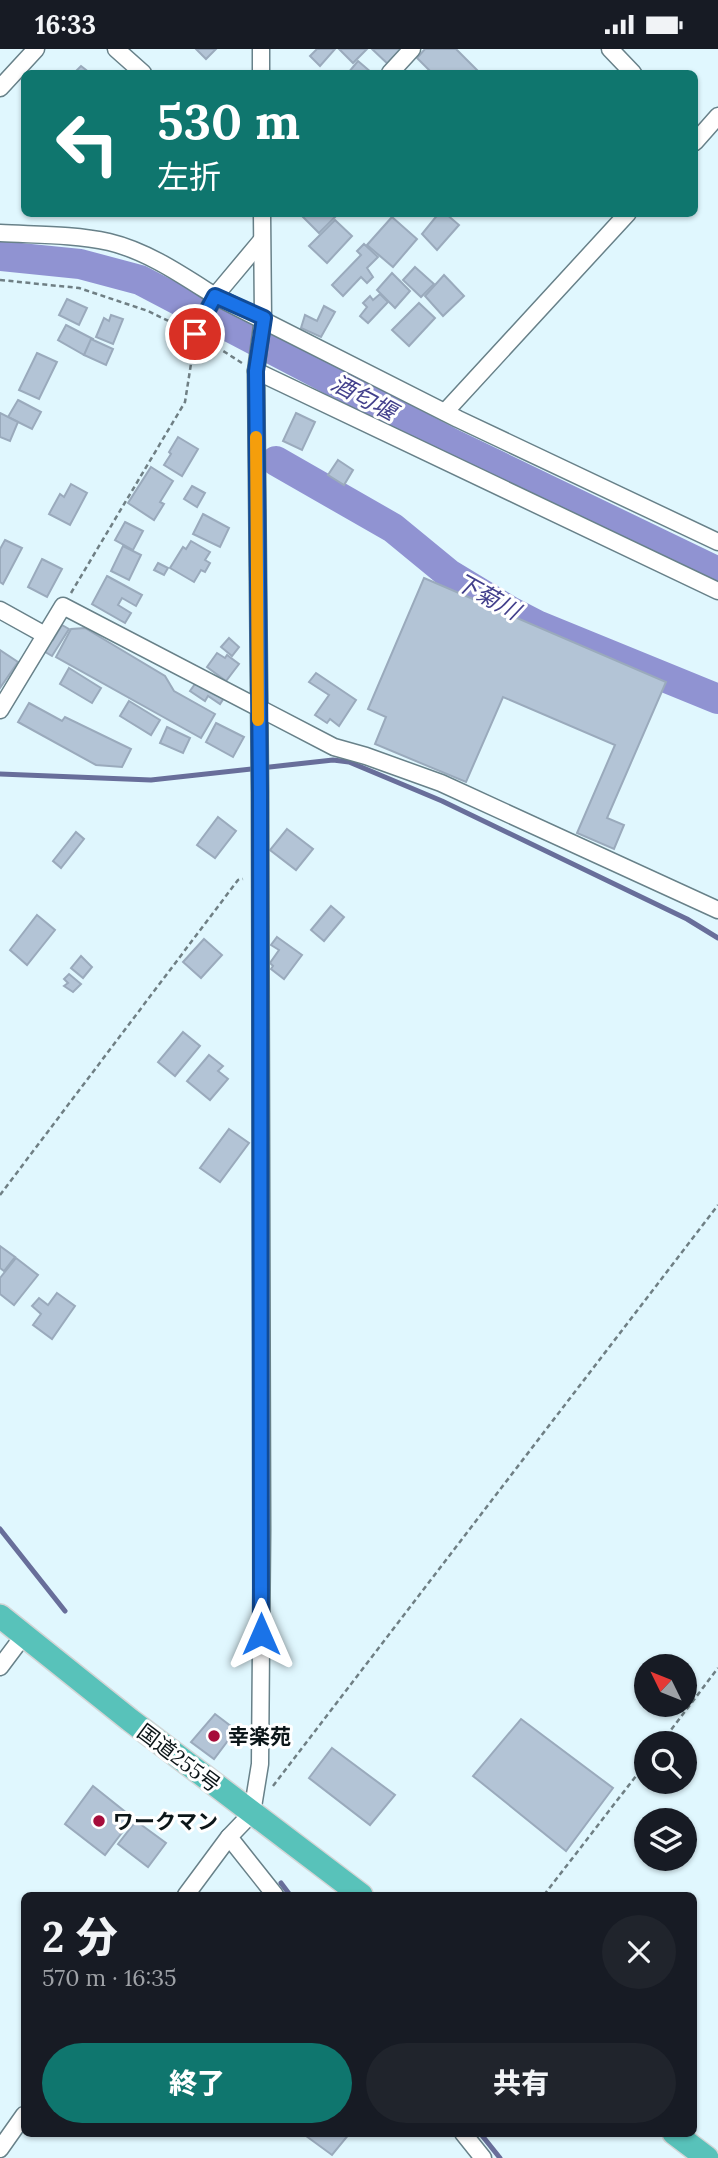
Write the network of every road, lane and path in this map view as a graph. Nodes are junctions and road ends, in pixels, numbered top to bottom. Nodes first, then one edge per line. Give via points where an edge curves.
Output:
1 (36, 49) edge
2 (116, 49) edge
3 (261, 49) edge
4 (412, 49) edge
5 (610, 49) edge
6 (140, 70) edge
7 (261, 70) edge
8 (393, 70) edge
9 (630, 70) edge
10 (0, 88) edge
11 (718, 116) edge
12 (698, 137) edge
13 (264, 217) edge
14 (624, 217) edge
15 (0, 233) edge
16 (261, 241) junction
17 (0, 280) edge
18 (215, 296) junction
19 (263, 319) junction
20 (195, 334) junction
21 (256, 371) junction
22 (445, 412) junction
23 (716, 538) edge
24 (718, 591) edge
25 (63, 606) junction
26 (0, 610) edge
27 (46, 635) junction
28 (0, 709) edge
29 (258, 709) junction
30 (260, 875) junction
31 (718, 910) edge
32 (0, 1195) edge
33 (718, 1205) edge
34 (0, 1616) edge
35 (24, 1635) junction
36 (0, 1667) edge
37 (718, 1668) edge
38 (670, 1731) edge
39 (634, 1779) edge
40 (252, 1813) junction
41 (229, 1837) junction
42 (188, 1892) edge
43 (273, 1892) edge
44 (357, 1892) edge
45 (546, 1892) edge
46 (21, 2119) edge
47 (466, 2137) edge
48 (679, 2137) edge
49 (718, 2144) edge
50 (0, 2149) edge
51 (483, 2158) edge
52 (707, 2158) edge

1 - 10 street
2 - 6 street
3 - 7 street
4 - 8 street
5 - 9 street
11 - 12 street
13 - 16 street
14 - 22 street
15 - 18 street via 111,242
16 - 18 street
16 - 19 street
17 - 20 path via 79,288 148,311
18 - 19 street
18 - 20 street
19 - 21 street
19 - 22 street
20 - 21 path
20 - 25 path via 185,402
21 - 24 street
21 - 29 street
22 - 23 street
25 - 27 street
25 - 29 street
26 - 27 street
27 - 28 street
29 - 30 street
29 - 31 street via 334,747 441,783
30 - 32 path via 238,880
30 - 40 street via 261,1751
33 - 40 path
34 - 35 highway, 国道255号
35 - 36 street
35 - 40 highway, 国道255号
37 - 38 path
39 - 45 path
40 - 41 street
40 - 44 highway, 国道255号
41 - 42 street
41 - 43 street
46 - 50 street
47 - 51 street
48 - 52 highway
49 - 52 street

